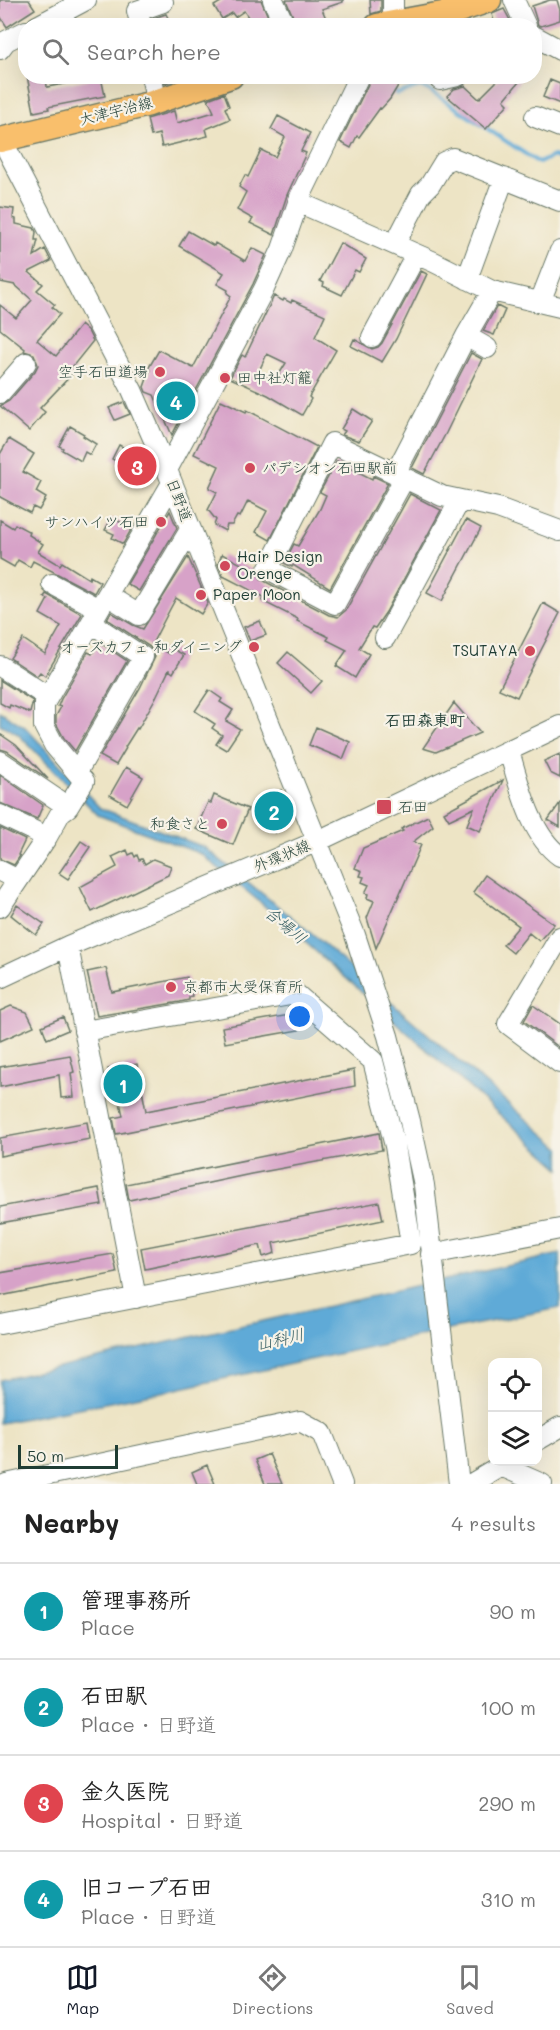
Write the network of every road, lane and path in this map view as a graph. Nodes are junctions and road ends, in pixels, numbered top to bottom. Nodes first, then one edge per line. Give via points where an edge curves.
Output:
1 (86, 0) edge
2 (273, 0) edge
3 (489, 0) edge
4 (514, 0) edge
5 (163, 2) dead end
6 (52, 18) edge
7 (139, 18) edge
8 (281, 18) edge
9 (438, 18) edge
10 (522, 18) edge
11 (18, 36) edge
12 (542, 40) edge
13 (0, 49) edge
14 (560, 50) edge
15 (153, 84) edge
16 (208, 84) edge
17 (355, 84) edge
18 (157, 102) junction
19 (535, 117) dead end
20 (560, 127) edge
21 (0, 139) edge
22 (504, 178) junction
23 (560, 201) edge
24 (298, 202) junction
25 (395, 244) junction
26 (560, 251) edge
27 (416, 255) junction
28 (467, 279) junction
29 (492, 291) junction
30 (540, 302) junction
31 (560, 307) edge
32 (466, 336) junction
33 (372, 337) dead end
34 (487, 348) dead end
35 (26, 363) dead end
36 (0, 393) edge
37 (169, 477) junction
38 (399, 477) junction
39 (460, 500) junction
40 (190, 530) junction
41 (560, 531) edge
42 (52, 584) dead end
43 (99, 609) junction
44 (385, 638) dead end
45 (0, 666) edge
46 (48, 697) junction
47 (560, 726) edge
48 (509, 751) junction
49 (1, 763) edge
50 (74, 792) junction
51 (0, 815) edge
52 (47, 837) junction
53 (318, 841) junction
54 (560, 856) edge
55 (0, 872) edge
56 (18, 880) junction
57 (0, 907) edge
58 (560, 937) edge
59 (68, 946) junction
60 (553, 961) edge
61 (0, 978) edge
62 (84, 1031) junction
63 (560, 1063) edge
64 (560, 1229) edge
65 (431, 1254) junction
66 (136, 1298) junction
67 (0, 1324) edge
68 (560, 1426) edge
69 (542, 1437) edge
70 (502, 1466) edge
71 (509, 1466) edge
72 (6, 1484) edge
73 (342, 1484) edge
74 (459, 1484) edge
75 (471, 1484) edge
76 (542, 1484) edge

1 - 6 street
2 - 8 street
3 - 9 main road
4 - 10 street
5 - 7 street via 138,11
11 - 13 street
12 - 14 street
15 - 18 street
16 - 18 main road, 大津宇治線
17 - 24 street
18 - 21 main road, 大津宇治線
19 - 20 street
21 - 37 street, 日野道 via 104,334
22 - 23 street
22 - 25 street via 453,158 444,162 421,194
22 - 28 street
24 - 25 street
24 - 37 street via 264,289
25 - 27 street
26 - 30 street
27 - 28 street
27 - 33 street
28 - 29 street
29 - 30 street
29 - 32 street
30 - 31 street
32 - 34 street
32 - 38 street
35 - 36 street
37 - 40 street, 日野道
37 - 43 street
38 - 38 street via 335,604 268,569 332,443
38 - 39 street
39 - 41 street via 498,507
39 - 44 street
40 - 43 street via 139,615
40 - 53 street, 日野道
42 - 43 street
43 - 46 street
43 - 50 street via 143,657
45 - 46 street
46 - 50 street via 44,704 44,726
47 - 48 street, 外環状線
48 - 53 street, 外環状線
48 - 54 street via 527,810
49 - 50 street
50 - 52 street
51 - 52 street
52 - 56 street
53 - 59 street, 外環状線
53 - 65 street, 日野道 via 388,1036 424,1185
55 - 56 street
56 - 57 street
58 - 60 street
59 - 61 street, 外環状線
59 - 62 street
60 - 63 street via 508,1024
62 - 66 street
62 - 66 street via 296,994 373,1061 395,1146 411,1244
64 - 65 street
65 - 74 street, 日野道
66 - 67 street
68 - 69 street
70 - 75 street
71 - 76 street
72 - 73 street via 300,1421 322,1433

